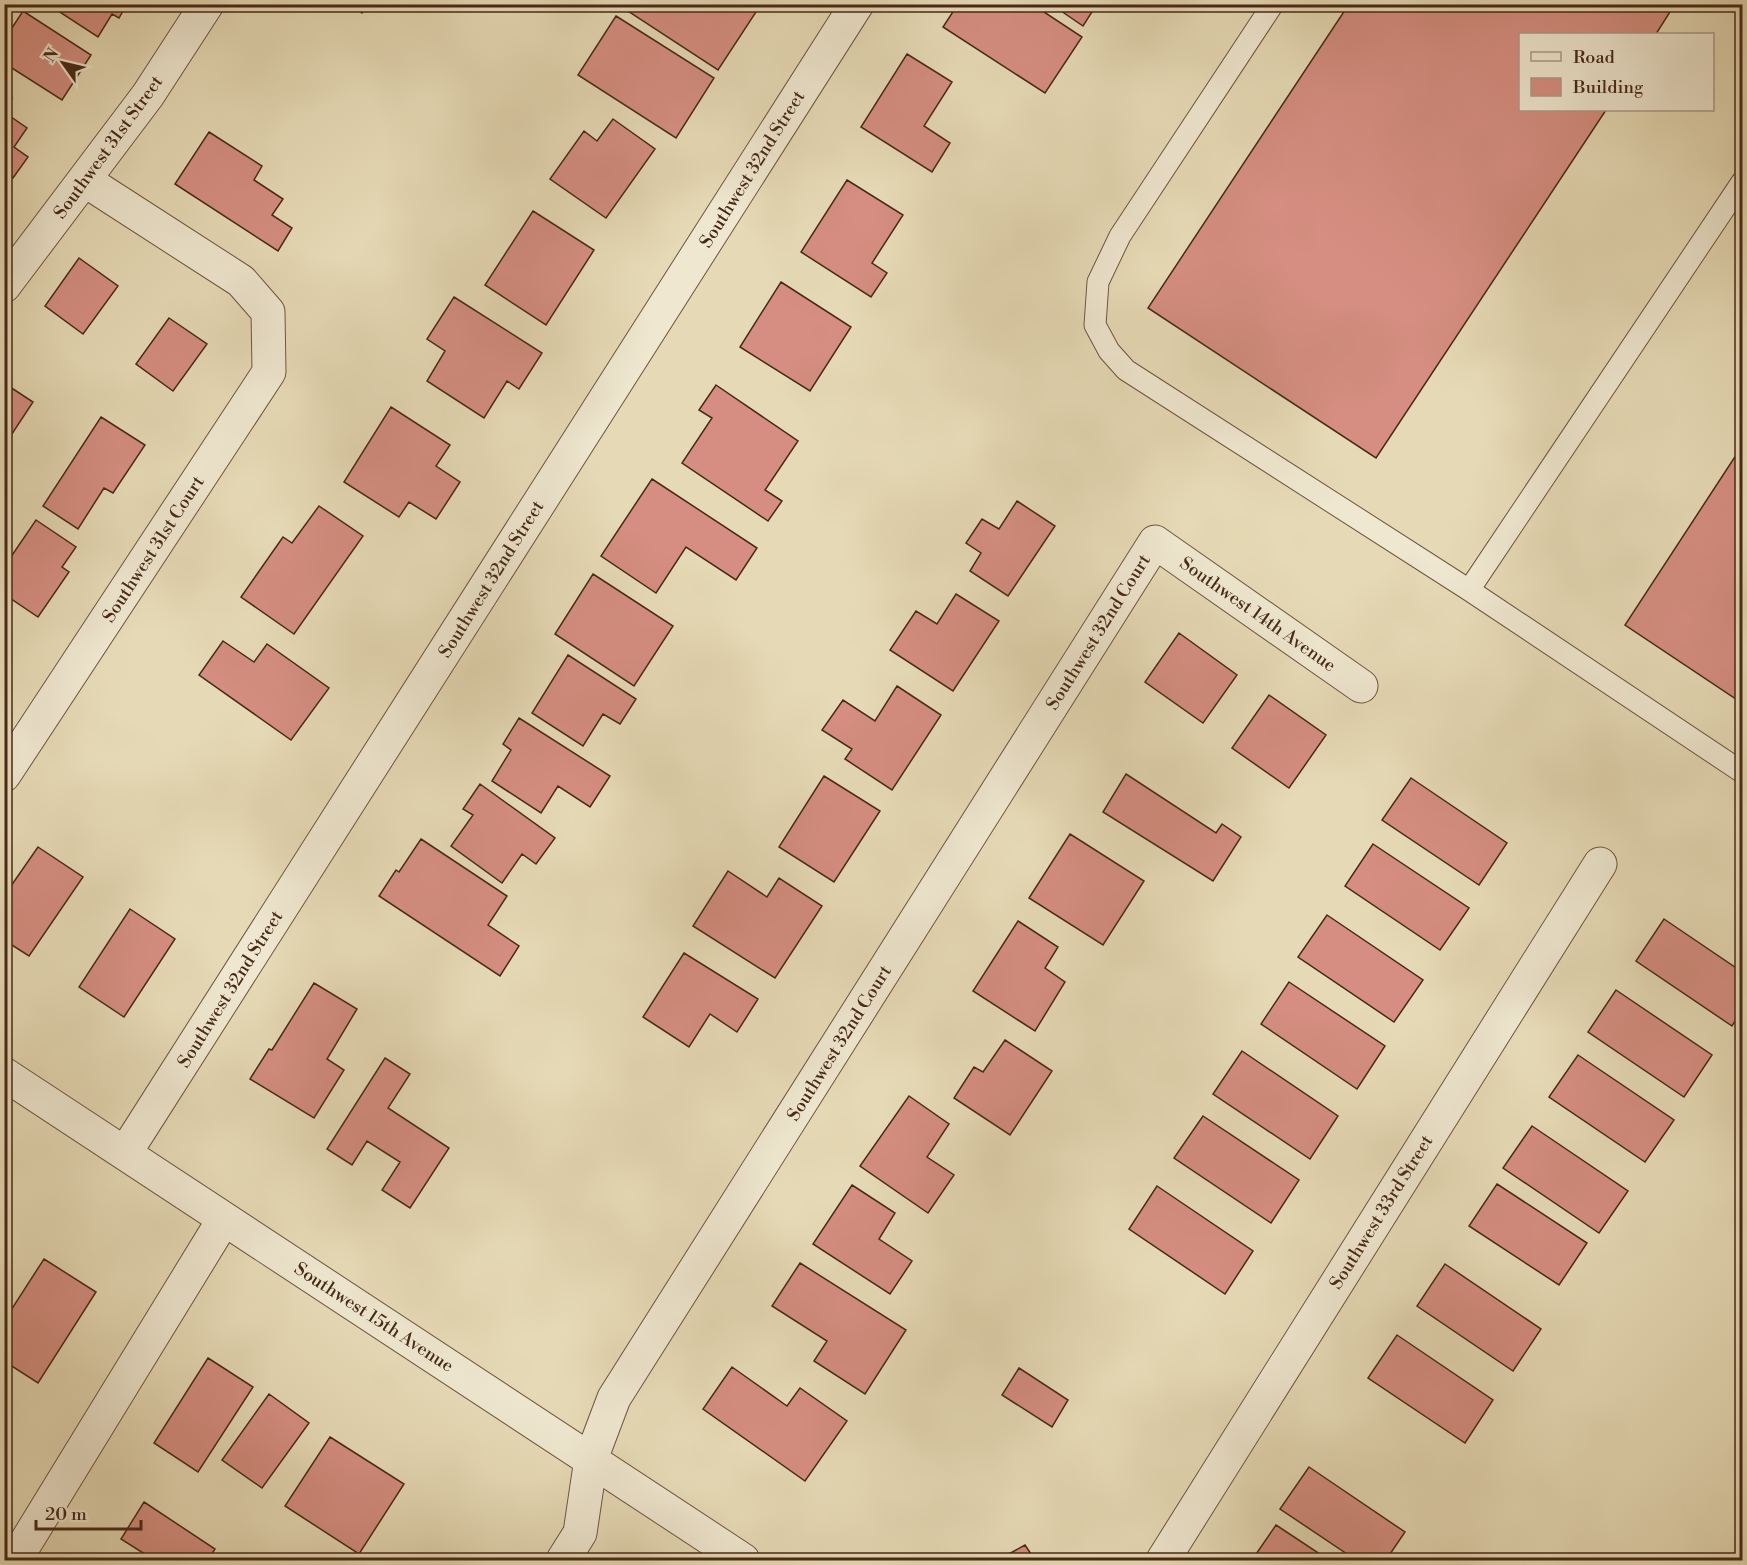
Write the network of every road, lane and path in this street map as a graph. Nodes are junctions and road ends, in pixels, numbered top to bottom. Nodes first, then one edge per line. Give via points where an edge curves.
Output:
1 (207, 4) edge
2 (857, 4) edge
3 (1273, 4) edge
4 (86, 181) junction
5 (1743, 182) edge
6 (4, 286) edge
7 (1155, 543) joint
8 (1469, 590) junction
9 (1361, 686) dead end
10 (1743, 772) edge
11 (4, 775) edge
12 (1600, 864) dead end
13 (4, 1074) edge
14 (125, 1154) junction
15 (224, 1219) junction
16 (591, 1459) junction
17 (15, 1560) edge
18 (563, 1560) edge
19 (743, 1560) edge
20 (1163, 1560) edge

1 - 4 street, Southwest 31st Street
2 - 14 street, Southwest 32nd Street
3 - 8 lane via 1120,236 1098,282 1095,325 1109,351 1126,370
4 - 6 street, Southwest 31st Street
4 - 11 street, Southwest 31st Court via 242,281 268,312 269,372
5 - 8 lane
7 - 9 street, Southwest 14th Avenue
7 - 16 street, Southwest 32nd Court via 614,1398
8 - 10 lane
12 - 20 street, Southwest 33rd Street
13 - 14 street, Southwest 15th Avenue
14 - 15 street, Southwest 15th Avenue
15 - 16 street, Southwest 15th Avenue
15 - 17 street
16 - 18 street, Southwest 32nd Court via 580,1533
16 - 19 street, Southwest 15th Avenue

